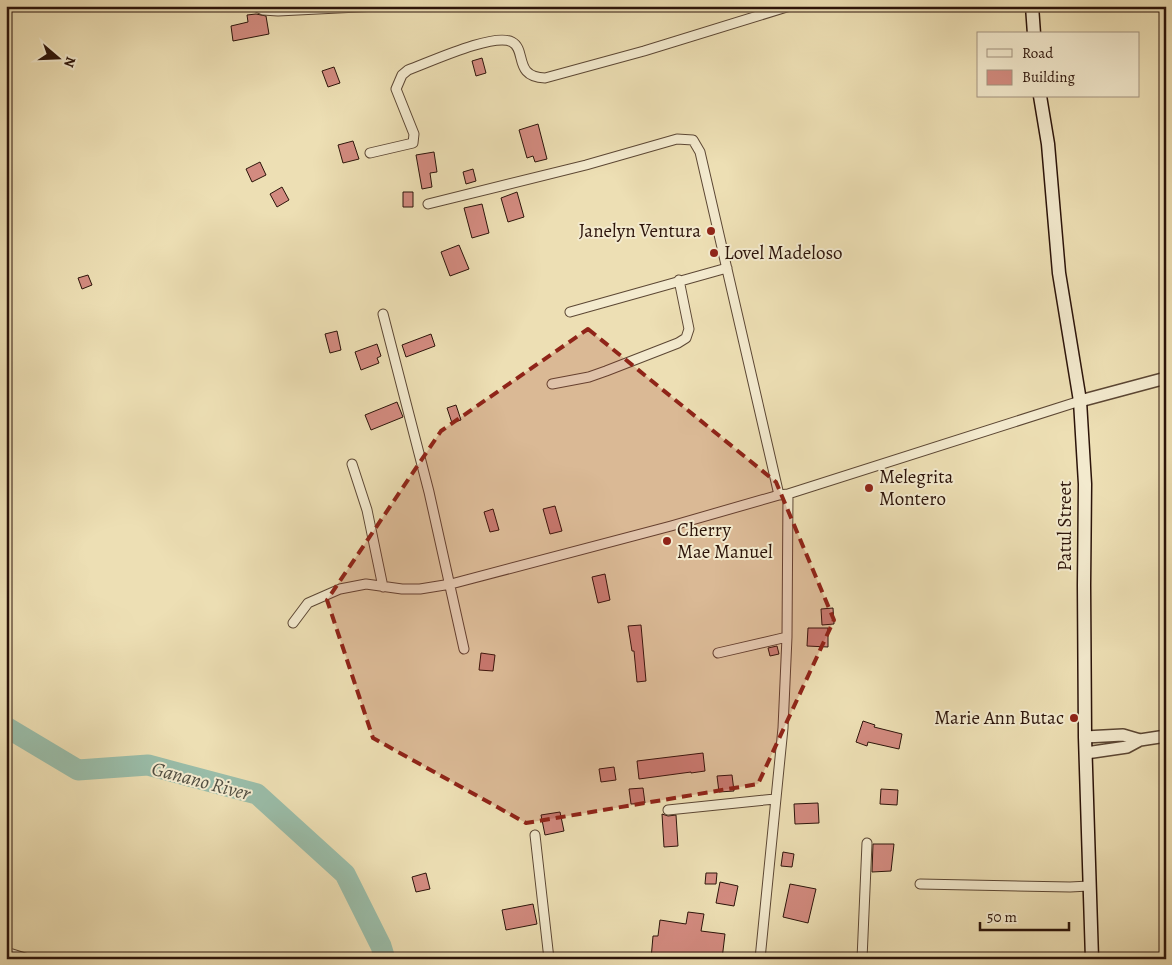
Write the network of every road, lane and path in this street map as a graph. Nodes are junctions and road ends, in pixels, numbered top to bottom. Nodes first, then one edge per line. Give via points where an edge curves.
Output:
1 (255, 6) edge
2 (378, 6) edge
3 (790, 6) edge
4 (1032, 6) edge
5 (1034, 32) edge
6 (1040, 98) edge
7 (370, 153) dead end
8 (428, 204) dead end
9 (727, 268) junction
10 (679, 280) junction
11 (570, 312) dead end
12 (383, 314) dead end
13 (1166, 378) edge
14 (552, 384) dead end
15 (1080, 401) junction
16 (352, 464) dead end
17 (784, 495) junction
18 (451, 584) junction
19 (383, 586) junction
20 (293, 623) dead end
21 (787, 637) junction
22 (464, 649) dead end
23 (718, 653) dead end
24 (1166, 736) edge
25 (1085, 738) junction
26 (1140, 740) junction
27 (1086, 754) junction
28 (775, 799) junction
29 (668, 810) dead end
30 (535, 835) dead end
31 (868, 843) dead end
32 (920, 884) dead end
33 (1089, 886) junction
34 (6, 952) edge
35 (28, 959) edge
36 (549, 959) edge
37 (760, 959) edge
38 (862, 959) edge
39 (1092, 959) edge

1 - 2 street via 278,11
3 - 7 street via 545,78 526,71 515,44 510,41 466,47 402,74 396,89 414,134 413,142
4 - 5 main road
6 - 15 main road, Patul Street via 1048,144 1059,273
8 - 9 street via 688,138 697,143 700,152
9 - 10 street
9 - 17 street
10 - 11 street
10 - 14 street via 689,329 686,338 606,372
12 - 18 street
13 - 15 street
15 - 17 street
15 - 25 main road, Patul Street via 1085,484
16 - 19 street via 367,510
17 - 18 street
17 - 21 street
18 - 19 street via 420,589
18 - 22 street
19 - 20 street via 366,584 324,595 308,603
21 - 23 street
21 - 28 street via 783,728
24 - 26 street
25 - 26 street via 1123,735
25 - 27 main road, Patul Street
26 - 27 street via 1127,747
27 - 33 main road, Patul Street
28 - 29 street
28 - 37 street
30 - 36 street
31 - 38 street
32 - 33 street
33 - 39 main road, Patul Street
34 - 35 street

